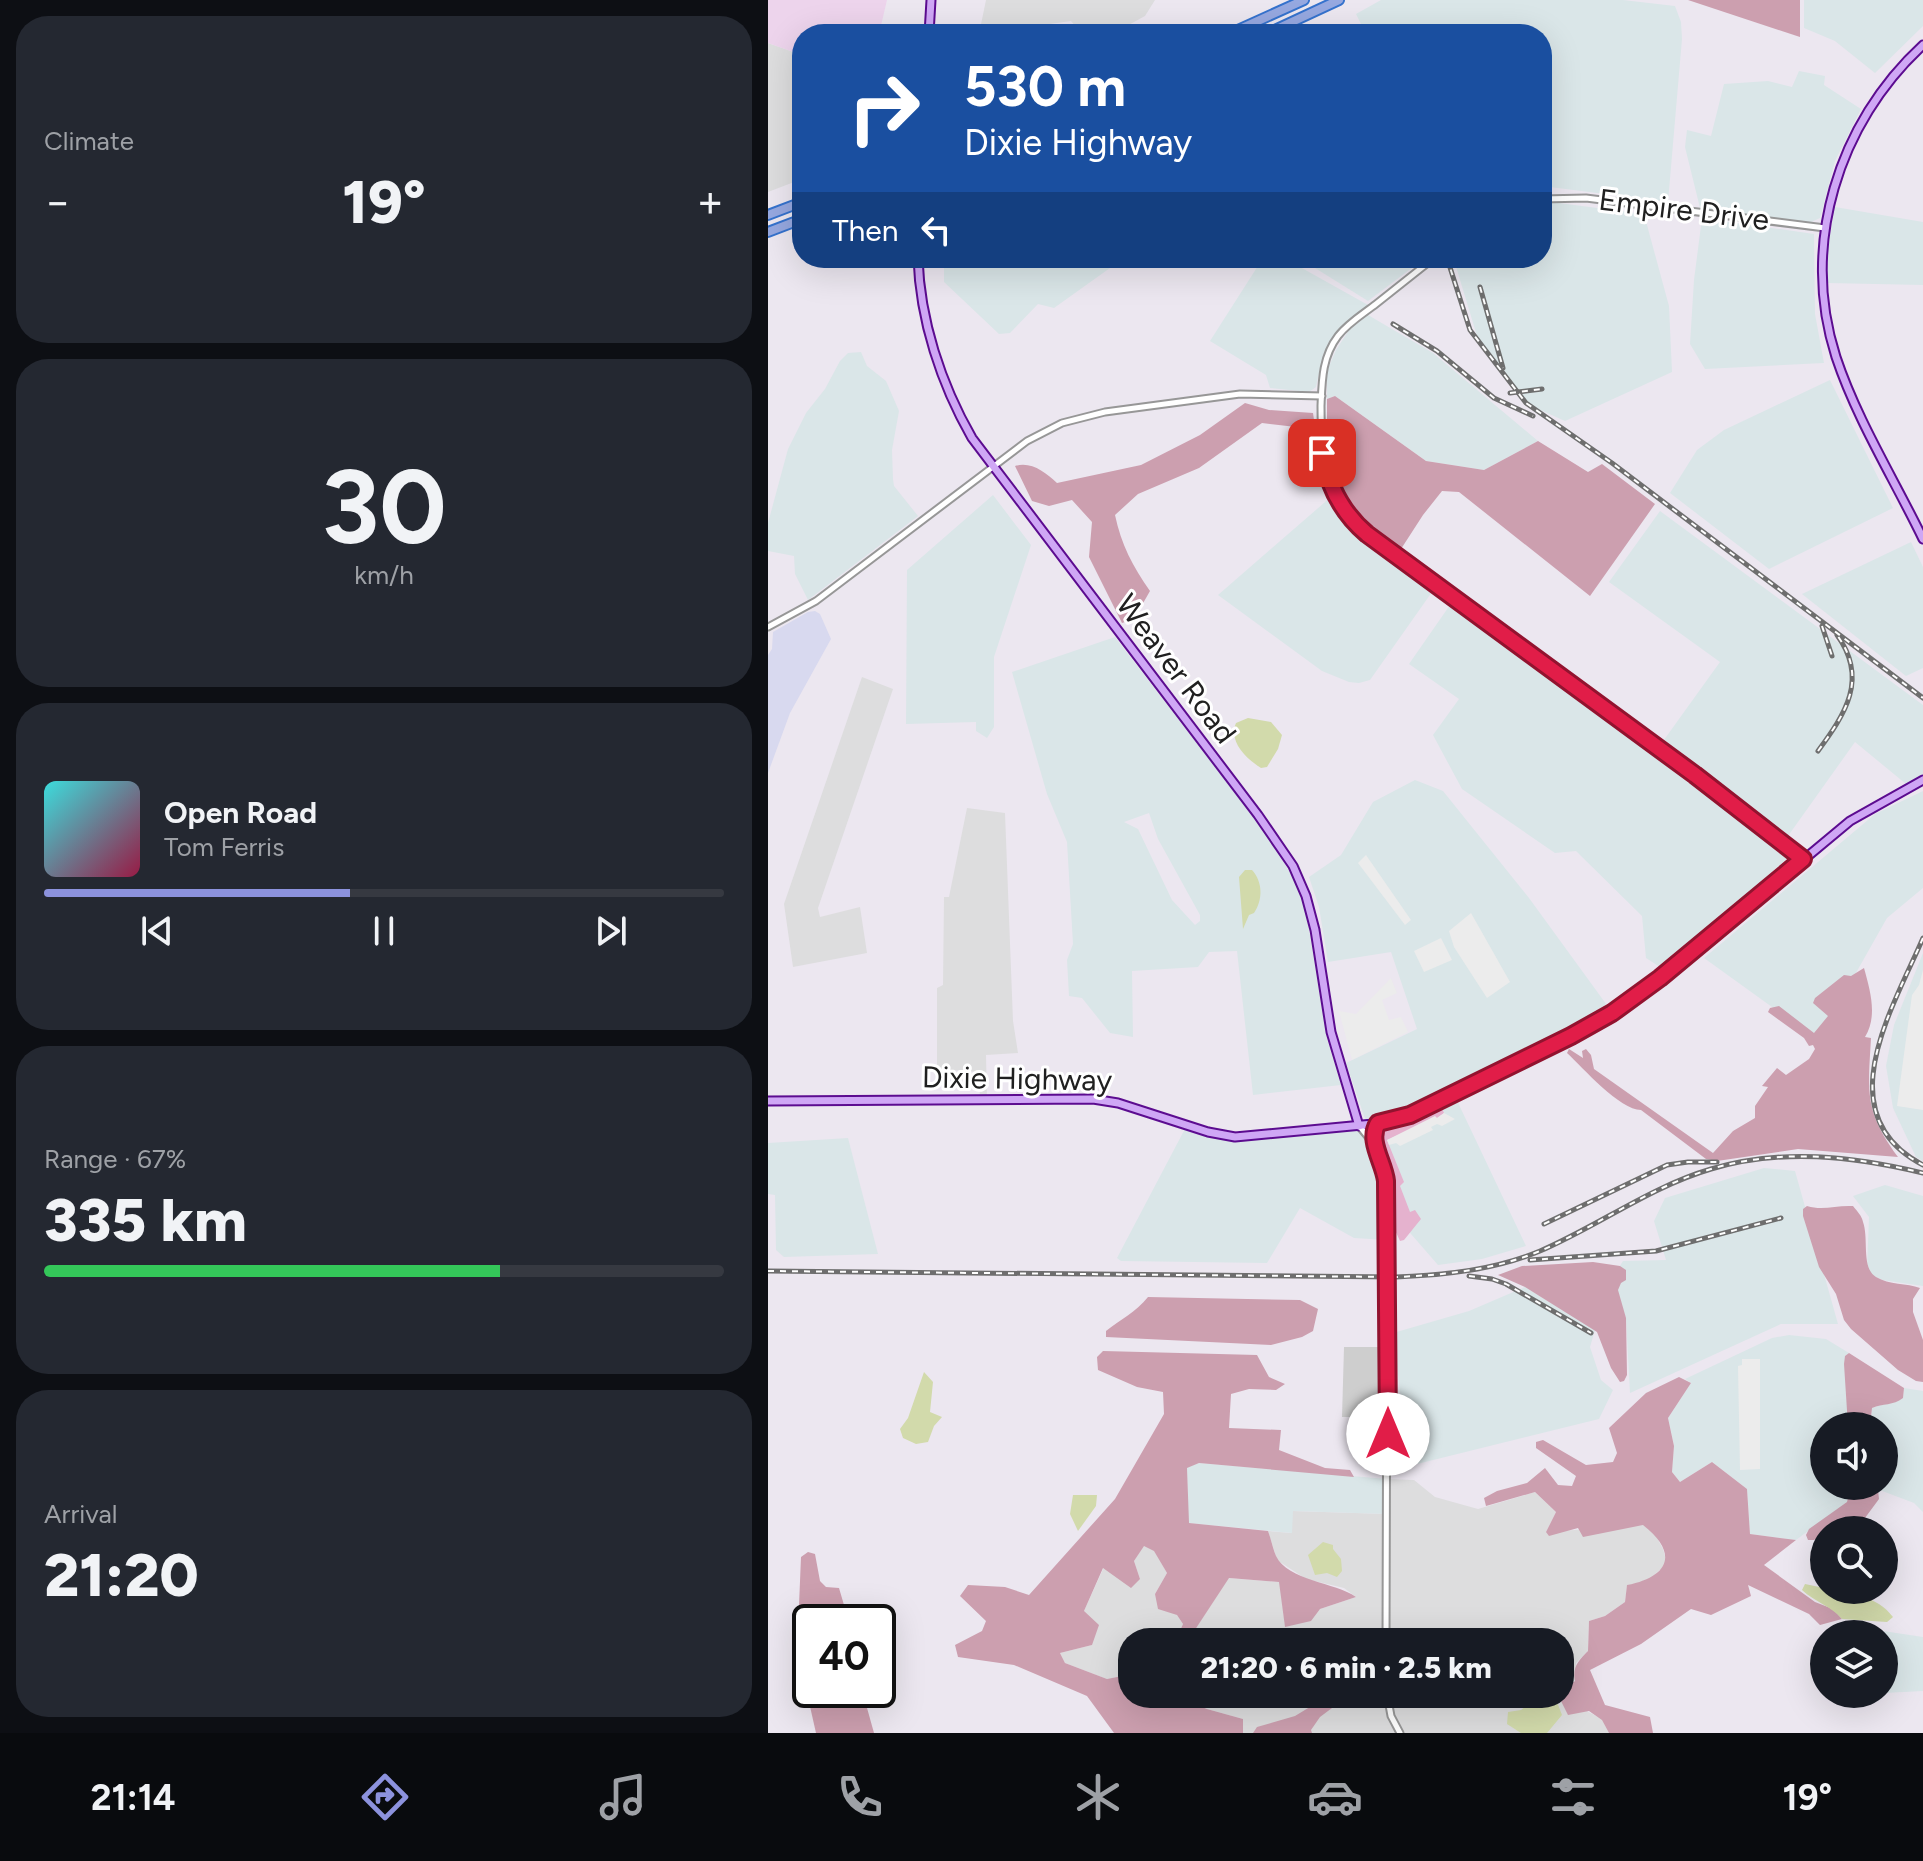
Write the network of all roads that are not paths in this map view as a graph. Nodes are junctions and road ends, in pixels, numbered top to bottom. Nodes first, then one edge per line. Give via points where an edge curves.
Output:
1 (931, 0) edge
2 (1304, 0) edge
3 (1339, 0) edge
4 (930, 24) edge
5 (1251, 24) edge
6 (1287, 24) edge
7 (1923, 45) edge
8 (1552, 199) edge
9 (792, 206) edge
10 (768, 215) edge
11 (792, 223) edge
12 (1825, 228) junction
13 (768, 232) edge
14 (919, 268) edge
15 (1422, 268) edge
16 (1322, 396) junction
17 (993, 466) junction
18 (1923, 539) edge
19 (768, 627) edge
20 (1923, 780) edge
21 (1803, 859) junction
22 (768, 1101) edge
23 (1353, 1108) junction
24 (1378, 1123) junction
25 (1359, 1126) junction
26 (1345, 1127) junction
27 (1373, 1142) junction
28 (1386, 1628) edge
29 (1390, 1708) edge
30 (1400, 1733) edge

1 - 4 main road
2 - 5 highway
3 - 6 highway
7 - 12 main road via 1886,84 1859,125 1837,173
8 - 12 street, Empire Drive via 1586,198
9 - 10 highway
11 - 13 highway
12 - 18 main road via 1825,302 1836,356
14 - 17 main road, Weaver Road via 939,366 964,423
15 - 16 street via 1343,331 1325,364
16 - 17 street via 1228,395 1090,415 1043,431
16 - 21 street via 1327,475 1343,508 1361,529
17 - 19 street via 816,601
17 - 23 main road, Weaver Road via 1293,866 1312,914 1331,1032
20 - 21 main road, Dixie Highway via 1850,821
21 - 24 main road, Dixie Highway via 1612,1013 1418,1111
22 - 26 main road, Dixie Highway via 1093,1099 1235,1137
23 - 25 main road, Weaver Road
23 - 26 main road
24 - 25 main road, Dixie Highway
24 - 27 main road
25 - 26 main road, Dixie Highway
25 - 27 street
27 - 28 street, bridge via 1385,1174 1387,1240
29 - 30 street

